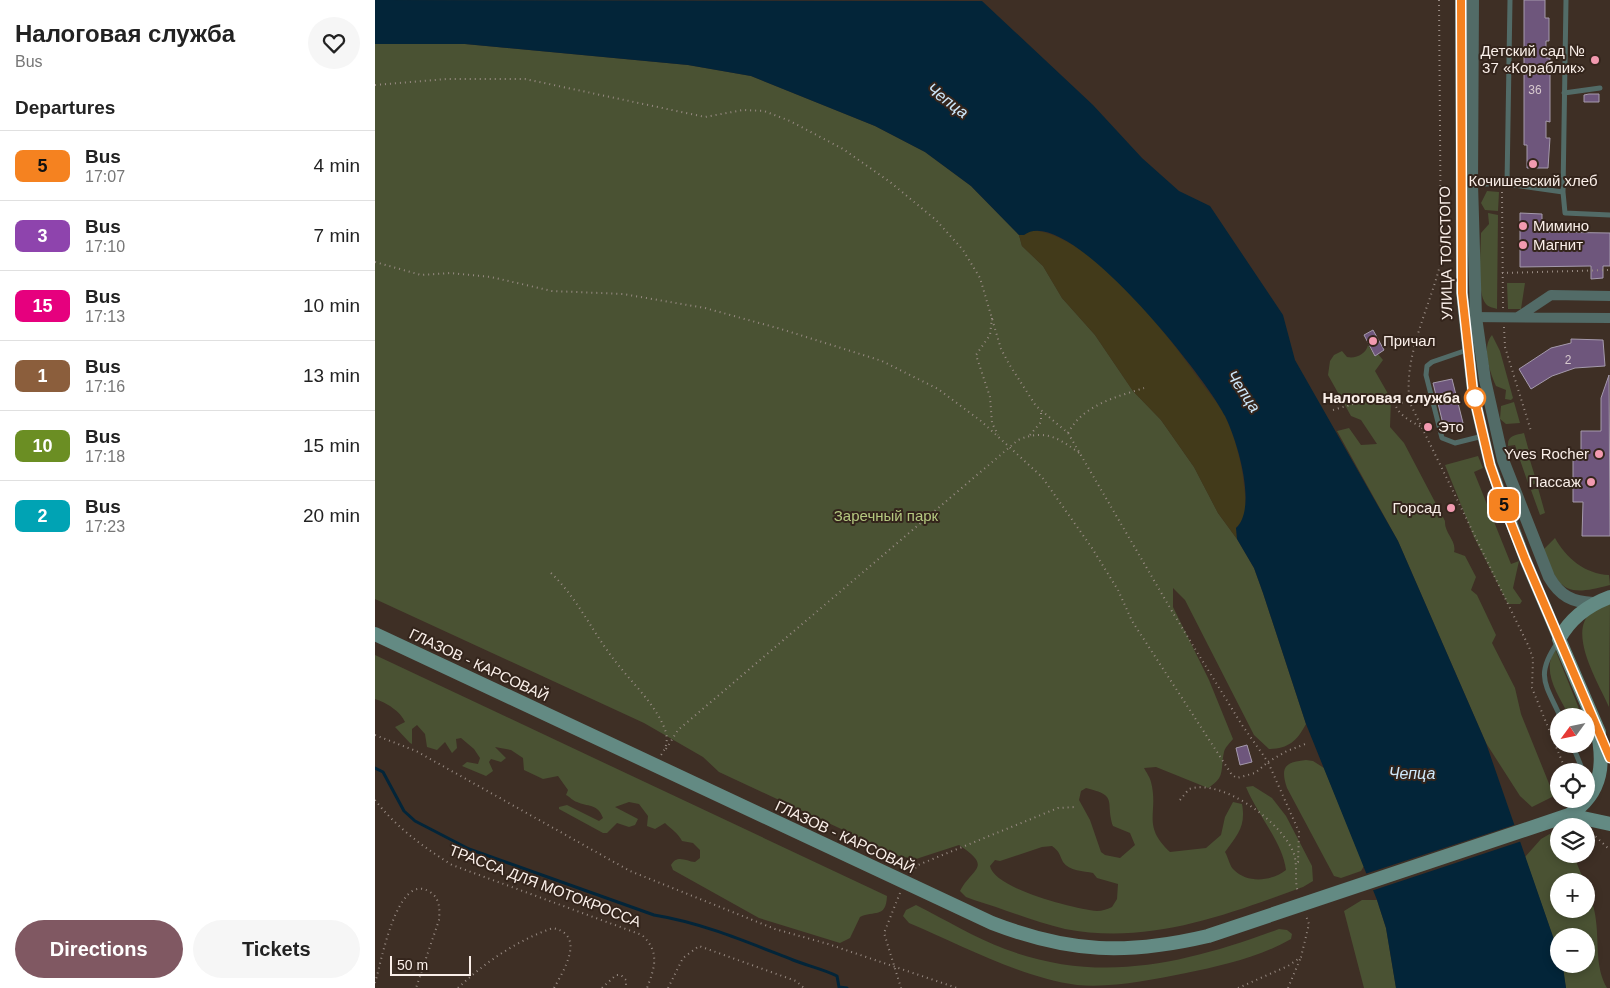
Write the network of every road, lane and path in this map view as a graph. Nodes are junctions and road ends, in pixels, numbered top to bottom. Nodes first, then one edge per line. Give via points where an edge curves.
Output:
1 (1439, 0) edge
2 (1461, 0) edge
3 (1473, 0) edge
4 (1510, 0) edge
5 (1565, 0) edge
6 (375, 85) edge
7 (1600, 88) dead end
8 (1564, 93) junction
9 (1467, 184) junction
10 (1504, 184) junction
11 (1563, 192) junction
12 (1610, 215) edge
13 (375, 262) edge
14 (1610, 270) edge
15 (1502, 272) junction
16 (1610, 296) edge
17 (992, 314) junction
18 (1469, 317) junction
19 (1518, 317) junction
20 (1503, 318) junction
21 (1610, 318) edge
22 (1467, 350) junction
23 (1144, 388) dead end
24 (1395, 402) junction
25 (1410, 403) junction
26 (1041, 410) junction
27 (1333, 410) dead end
28 (1421, 427) junction
29 (1531, 431) dead end
30 (1068, 433) junction
31 (1030, 435) junction
32 (1483, 436) junction
33 (999, 437) junction
34 (1010, 447) junction
35 (1083, 457) junction
36 (551, 573) dead end
37 (1610, 598) edge
38 (1593, 603) junction
39 (375, 634) edge
40 (1559, 639) junction
41 (1557, 708) edge
42 (1596, 725) junction
43 (1550, 731) edge
44 (375, 735) edge
45 (1307, 743) dead end
46 (666, 749) junction
47 (1610, 758) edge
48 (1268, 762) junction
49 (654, 765) junction
50 (1595, 785) edge
51 (375, 800) edge
52 (1180, 800) dead end
53 (1075, 807) dead end
54 (1576, 808) edge
55 (1569, 814) junction
56 (1610, 824) edge
57 (1595, 836) edge
58 (1610, 850) edge
59 (1296, 864) junction
60 (904, 882) junction
61 (1297, 887) dead end
62 (1309, 924) dead end
63 (1301, 957) junction
64 (895, 967) junction
65 (375, 983) edge
66 (416, 988) edge
67 (458, 988) edge
68 (555, 988) edge
69 (602, 988) edge
70 (626, 988) edge
71 (647, 988) edge
72 (668, 988) edge
73 (804, 988) edge
74 (901, 988) edge
75 (957, 988) edge
76 (1238, 988) edge
77 (1288, 988) edge

1 - 25 path via 1441,261 1435,288 1418,331 1407,389
2 - 9 street, УЛИЦА ТОЛСТОГО
3 - 9 street, УЛИЦА ТОЛСТОГО
4 - 10 lane
5 - 8 lane
6 - 17 path via 447,79 525,79 705,117 753,109 764,111 843,149 891,182 936,220 963,250 980,278
7 - 8 lane
8 - 11 lane
9 - 10 lane
9 - 18 street, УЛИЦА ТОЛСТОГО
10 - 11 lane
10 - 15 path
11 - 12 lane via 1565,214
13 - 33 path via 421,275 450,273 491,277 552,291 633,295 740,317 882,361 937,389
14 - 15 path
15 - 20 path
16 - 19 street via 1551,295
17 - 26 path via 1001,349
17 - 33 path via 990,334 975,355 990,397 992,423
18 - 20 street
18 - 22 street, УЛИЦА ТОЛСТОГО
18 - 38 street, УЛИЦА ТОЛСТОГО via 1503,460 1549,577 1560,594 1577,602
19 - 20 street
19 - 21 street
20 - 29 path via 1505,348
22 - 32 street, УЛИЦА ТОЛСТОГО
22 - 32 lane via 1432,362 1427,366 1426,375 1442,438 1455,443
23 - 30 path via 1112,397 1091,409 1074,421
24 - 25 path
24 - 27 path via 1360,402
24 - 28 path via 1403,415
25 - 28 path
26 - 30 path
26 - 31 path via 1041,422
28 - 43 path via 1529,648 1533,659 1532,688
30 - 35 path
31 - 34 path
31 - 35 path via 1049,435
32 - 40 street, УЛИЦА ТОЛСТОГО via 1505,508
33 - 34 path
34 - 46 path via 679,730
34 - 48 path via 1042,477 1092,548 1133,620 1232,775 1237,778 1247,776
35 - 48 path via 1173,613
36 - 46 path via 654,710 665,732
37 - 38 main road
38 - 40 main road via 1571,622
39 - 49 main road, ГЛАЗОВ - КАРСОВАЙ
40 - 41 lane via 1543,667
40 - 42 main road
42 - 47 main road
42 - 50 main road via 1602,762
44 - 64 path via 423,755 630,870 775,929
45 - 48 path
46 - 49 path
48 - 59 path via 1299,832
49 - 60 main road, ГЛАЗОВ - КАРСОВАЙ
51 - 71 path, ТРАССА ДЛЯ МОТОКРОССА via 425,849 452,865 642,935 652,945 655,958
52 - 59 path via 1189,789 1205,788 1245,803 1266,817 1281,834
53 - 60 path via 1058,808 918,865
54 - 55 main road, ГЛАЗОВ - КАРСОВАЙ
55 - 56 main road
55 - 60 main road, ГЛАЗОВ - КАРСОВАЙ via 1208,936 1163,946 1102,949 1060,944 1015,932
57 - 58 path
59 - 61 path
60 - 64 path via 884,933
62 - 63 path
63 - 76 path
63 - 77 path
64 - 74 path
64 - 75 path
65 - 66 path via 397,909 407,894 415,889 425,889 433,893 440,908 439,920
67 - 68 path via 508,949 529,936 553,928 565,932 572,949
69 - 70 path via 616,975 621,975
72 - 73 path via 683,958 699,946 796,981

